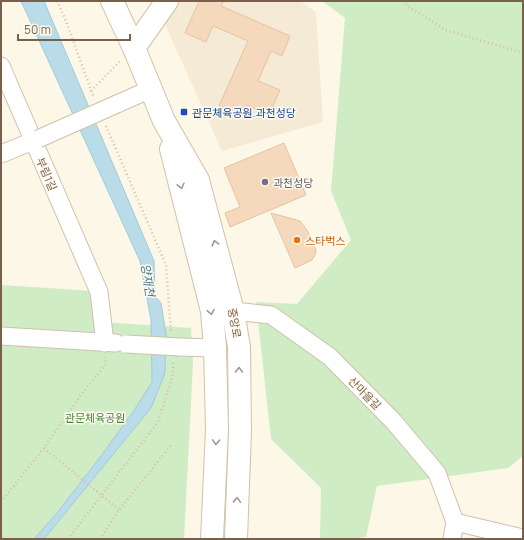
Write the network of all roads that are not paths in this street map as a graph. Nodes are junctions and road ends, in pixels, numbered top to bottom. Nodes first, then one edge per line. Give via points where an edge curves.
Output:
1 (112, 1) edge
2 (167, 1) edge
3 (134, 48) junction
4 (1, 66) edge
5 (151, 89) junction
6 (164, 121) junction
7 (35, 140) junction
8 (1, 154) edge
9 (233, 311) junction
10 (1, 336) edge
11 (105, 343) junction
12 (216, 348) junction
13 (455, 522) junction
14 (523, 538) edge
15 (212, 539) edge
16 (236, 539) edge
17 (452, 539) edge

1 - 3 street, 중앙로
2 - 3 street
3 - 5 street, 중앙로
4 - 7 street, 부림1길
5 - 6 street, 중앙로
5 - 7 street, bridge
9 -> 6 street, 중앙로 via 198,180
6 -> 12 street, 중앙로 via 212,311
7 - 8 street
7 - 11 street, 부림1길 via 99,292
9 - 13 street, 산마을길 via 271,315 330,357 394,422 437,473
16 -> 9 street, 중앙로 via 240,430 239,347
10 - 11 street
11 - 12 street, bridge
12 -> 15 street, 중앙로 via 217,429
13 - 14 street
13 - 17 street

